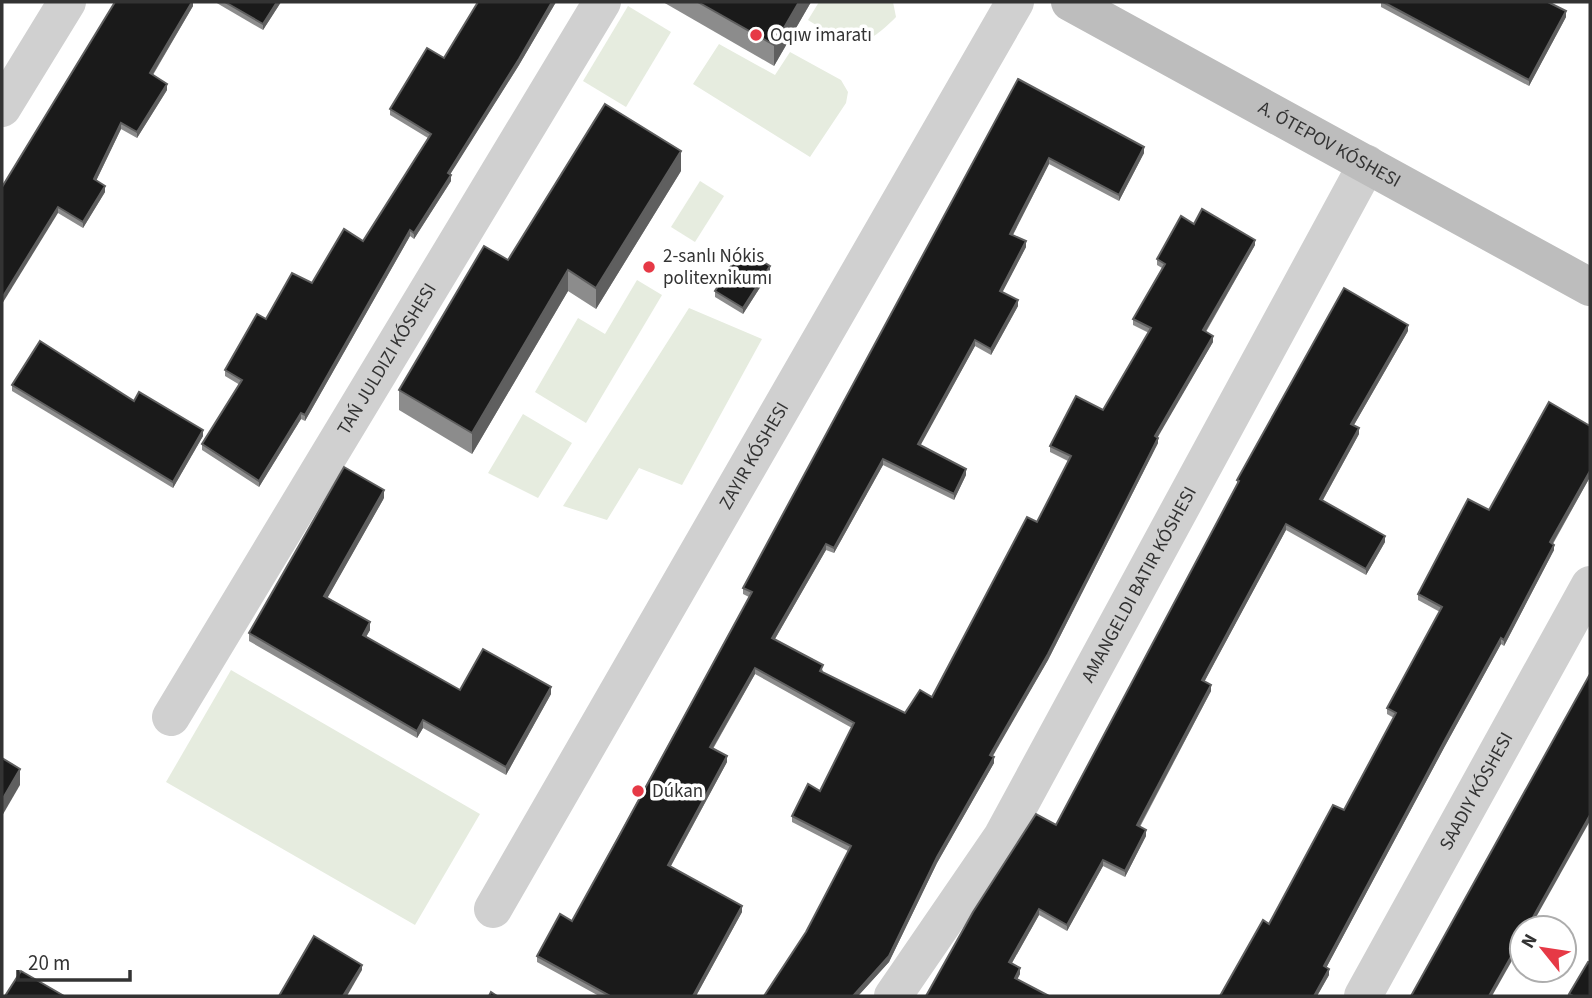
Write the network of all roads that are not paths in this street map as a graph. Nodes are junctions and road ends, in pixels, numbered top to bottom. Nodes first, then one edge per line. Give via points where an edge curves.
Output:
1 (66, 2) edge
2 (602, 2) edge
3 (1015, 2) edge
4 (1070, 2) edge
5 (2, 108) edge
6 (1367, 164) junction
7 (1590, 287) edge
8 (1590, 585) edge
9 (171, 717) dead end
10 (494, 909) dead end
11 (893, 996) edge
12 (1363, 996) edge

1 - 5 street
2 - 9 street
3 - 10 street
4 - 6 main road, A. ÓTEPOV KÓSHESI
6 - 7 main road, A. ÓTEPOV KÓSHESI
6 - 11 street via 1002,837
8 - 12 street, SAADIY KÓSHESI

